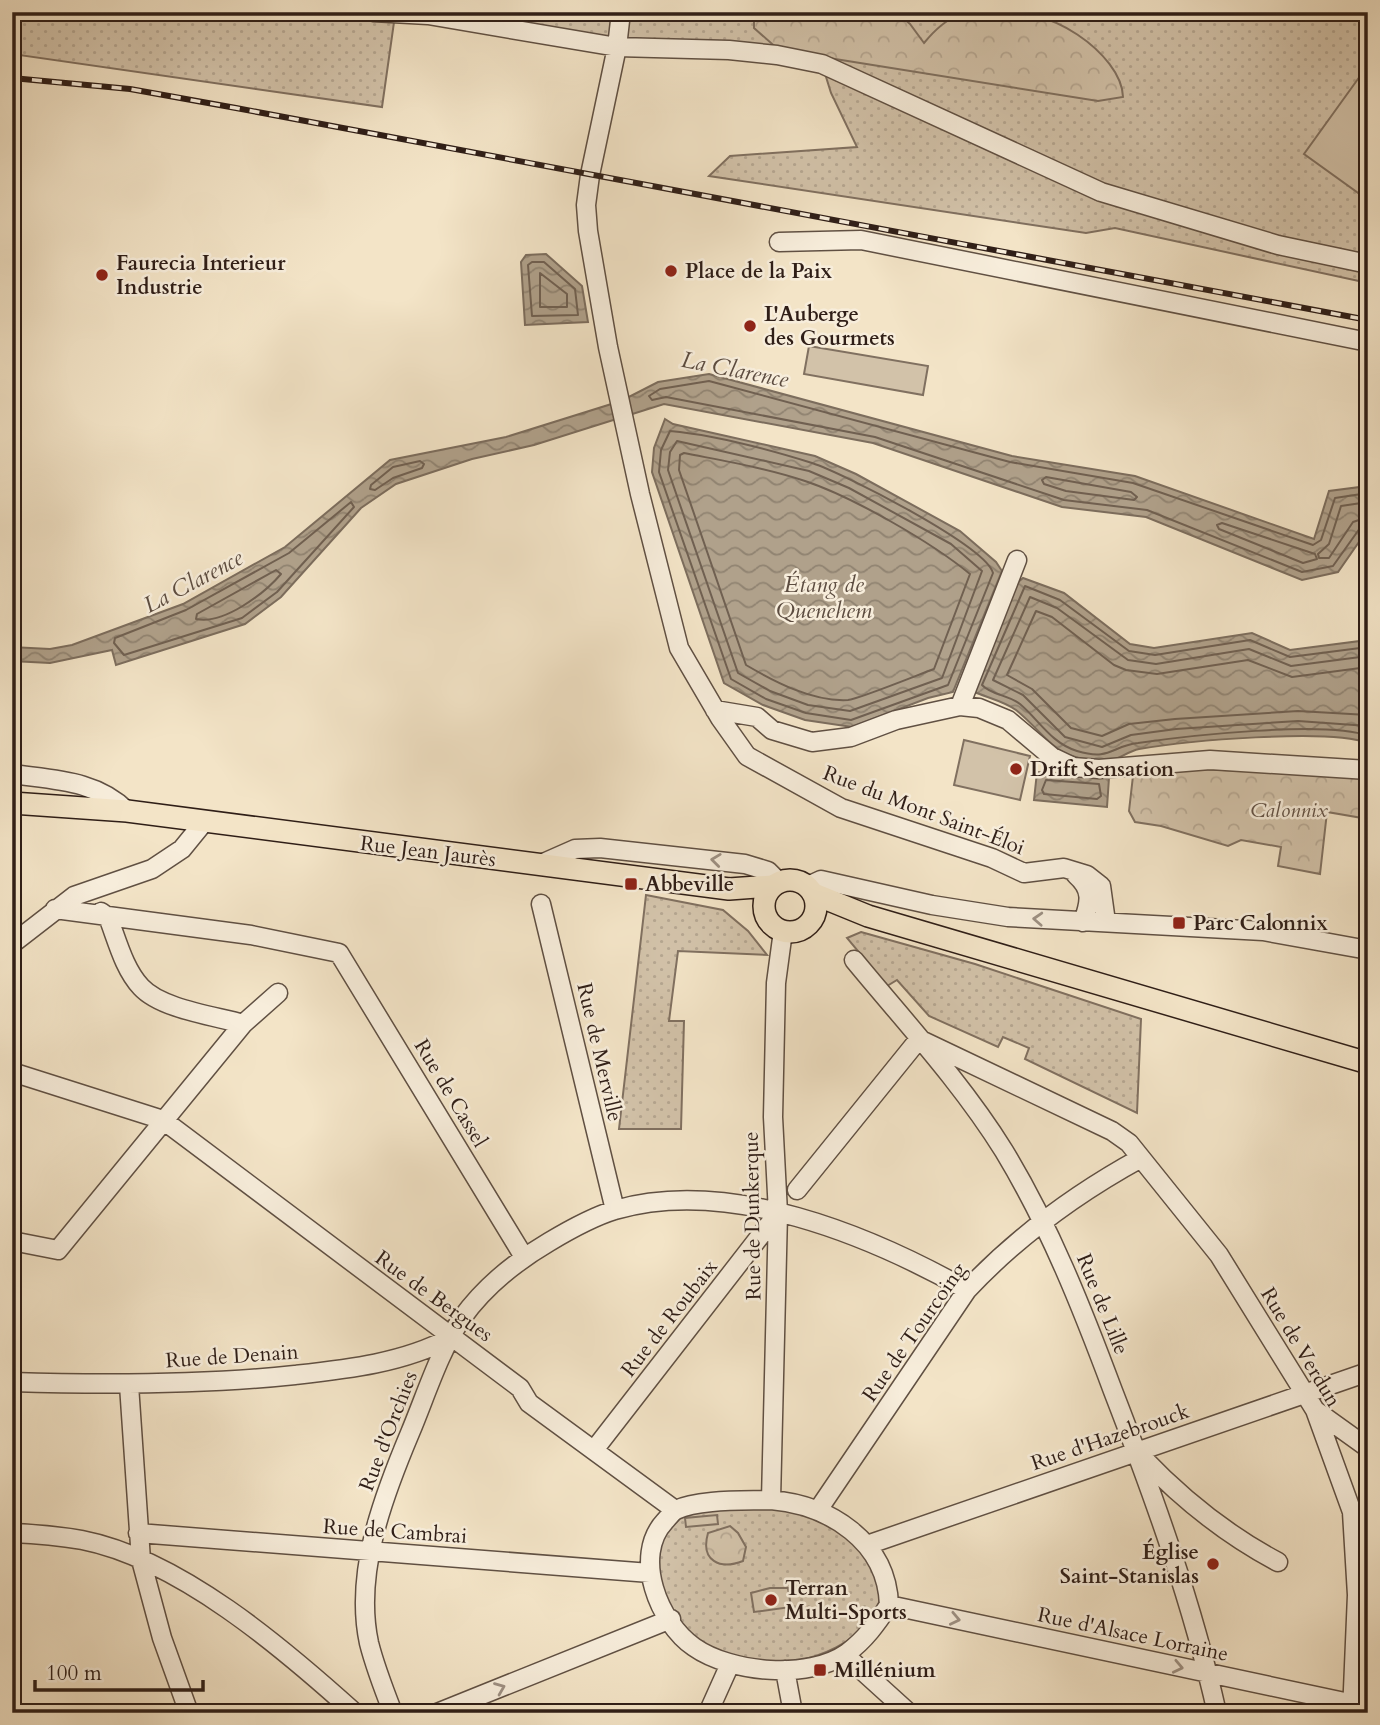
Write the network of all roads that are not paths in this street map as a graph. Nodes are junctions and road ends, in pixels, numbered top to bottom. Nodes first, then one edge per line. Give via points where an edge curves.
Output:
1 (373, 12) edge
2 (621, 12) edge
3 (617, 47) junction
4 (779, 242) dead end
5 (1368, 264) edge
6 (1368, 342) edge
7 (1017, 559) dead end
8 (960, 706) junction
9 (715, 710) junction
10 (1368, 770) edge
11 (12, 774) edge
12 (12, 803) edge
13 (127, 811) junction
14 (204, 822) junction
15 (541, 864) junction
16 (1071, 870) junction
17 (775, 884) junction
18 (96, 889) junction
19 (729, 889) junction
20 (811, 890) junction
21 (541, 904) dead end
22 (55, 909) junction
23 (764, 912) junction
24 (868, 916) junction
25 (108, 917) junction
26 (811, 921) junction
27 (1083, 922) junction
28 (1106, 922) junction
29 (783, 931) junction
30 (12, 944) edge
31 (1368, 950) edge
32 (854, 960) dead end
33 (278, 993) dead end
34 (243, 1024) junction
35 (919, 1039) junction
36 (1368, 1063) edge
37 (12, 1072) edge
38 (163, 1120) junction
39 (1141, 1158) junction
40 (797, 1191) dead end
41 (615, 1210) junction
42 (778, 1213) junction
43 (1044, 1221) junction
44 (12, 1241) edge
45 (524, 1257) junction
46 (967, 1290) junction
47 (450, 1338) junction
48 (1368, 1372) edge
49 (12, 1382) edge
50 (129, 1385) junction
51 (1310, 1402) junction
52 (1368, 1448) edge
53 (594, 1450) junction
54 (1137, 1452) junction
55 (771, 1500) junction
56 (675, 1510) junction
57 (818, 1510) junction
58 (12, 1533) edge
59 (138, 1533) junction
60 (867, 1545) junction
61 (369, 1553) junction
62 (141, 1560) junction
63 (1278, 1562) dead end
64 (650, 1573) junction
65 (1362, 1596) edge
66 (889, 1605) junction
67 (671, 1619) junction
68 (845, 1654) junction
69 (730, 1664) junction
70 (785, 1670) junction
71 (1208, 1674) junction
72 (1357, 1708) edge
73 (391, 1711) edge
74 (189, 1713) edge
75 (355, 1713) edge
76 (437, 1713) edge
77 (708, 1713) edge
78 (793, 1713) edge
79 (909, 1713) edge
80 (1217, 1713) edge

1 - 3 street via 428,15
2 - 3 street
3 - 5 street via 729,50 822,64 1101,192 1278,245
3 - 9 street, Rue du Mont Saint-Éloi via 586,205 588,231 625,426 679,648
4 - 6 street via 861,240
7 - 8 street
8 - 9 street via 896,720 851,737 812,742 772,730 757,717
8 - 10 street via 1008,720 1052,757 1073,767 1210,760
9 - 16 street, Rue du Mont Saint-Éloi via 747,756 841,808 1024,873 1041,868
11 - 13 street, Rue Jean Jaurès via 97,788
12 - 13 main road, Rue Jean Jaurès
13 - 14 main road, Rue Jean Jaurès
14 - 15 main road, Rue Jean Jaurès
14 - 18 street via 182,849 152,869
17 -> 15 street via 768,872 745,864 600,848 575,849
15 - 19 main road, Rue Jean Jaurès
16 - 27 street via 1090,895
16 - 28 street, Rue du Mont Saint-Éloi via 1101,886
17 - 19 main road, Rue Jean Jaurès
17 - 20 main road via 791,879
17 - 23 main road via 765,898
18 - 22 street
18 - 25 street via 96,907
19 - 23 main road, Rue Jean Jaurès
20 - 24 main road
20 - 26 main road via 816,911
27 -> 20 street via 945,907 821,880
21 - 41 street, Rue de Merville
22 - 25 street
22 - 30 street
23 - 29 main road via 771,924
24 - 26 main road
24 - 36 main road
25 - 34 street via 128,968 142,988 171,1005
25 - 45 street, Rue de Cassel via 339,953
26 - 29 main road via 799,931
27 - 28 street
28 - 31 street via 1263,931
29 - 42 street, Rue de Dunkerque via 776,983 773,1117
32 - 35 street, Rue de Lille
33 - 34 street
34 - 38 street
35 - 39 street, Rue de Verdun via 1112,1131
35 - 40 street
35 - 43 street, Rue de Lille via 960,1087
37 - 38 street, Rue de Bergues
38 - 44 street via 58,1250
38 - 47 street, Rue de Bergues
39 - 43 street, Rue de Tourcoing
39 - 51 street, Rue de Verdun via 1219,1255
41 - 42 street, Rue d'Orchies via 704,1200
41 - 45 street, Rue d'Orchies
42 - 46 street, Rue d'Orchies via 866,1238
42 - 53 street, Rue de Roubaix
42 - 55 street, Rue de Dunkerque
43 - 46 street, Rue de Tourcoing via 994,1261
43 - 54 street, Rue de Lille
45 - 47 street, Rue d'Orchies via 488,1286
46 - 57 street, Rue de Tourcoing
47 - 50 street, Rue de Denain via 386,1361 324,1372 234,1382
47 - 53 street, Rue de Bergues via 520,1388 529,1403
47 - 61 street, Rue d'Orchies via 396,1467
48 - 51 street, Rue d'Hazebrouck
49 - 50 street, Rue de Denain
50 - 59 street
51 - 52 street
51 - 54 street, Rue d'Hazebrouck
51 - 65 street, Rue de Verdun via 1352,1511
53 - 56 street, Rue de Bergues
54 - 60 street, Rue d'Hazebrouck
54 - 63 street via 1181,1497 1237,1540
54 - 71 street, Rue de Lille via 1179,1569
55 - 56 street
55 - 57 street
56 - 64 street via 659,1527 650,1548
57 - 60 street
58 - 62 street via 82,1540
59 - 61 street, Rue de Cambrai
59 - 62 street
60 - 66 street via 883,1569
61 - 64 street, Rue de Cambrai
61 - 73 street, Rue d'Orchies via 369,1641
62 - 74 street
62 - 75 street via 191,1586 273,1640
64 - 67 street via 657,1597
65 - 72 street, Rue de Verdun
66 - 68 street via 867,1636
66 -> 71 street, Rue d'Alsace Lorraine
67 - 69 street via 693,1647
76 -> 67 street
68 - 70 street
68 - 79 street
69 - 70 street
69 - 77 street
70 - 78 street
71 - 72 street, Rue d'Alsace Lorraine
71 - 80 street, Rue de Lille

